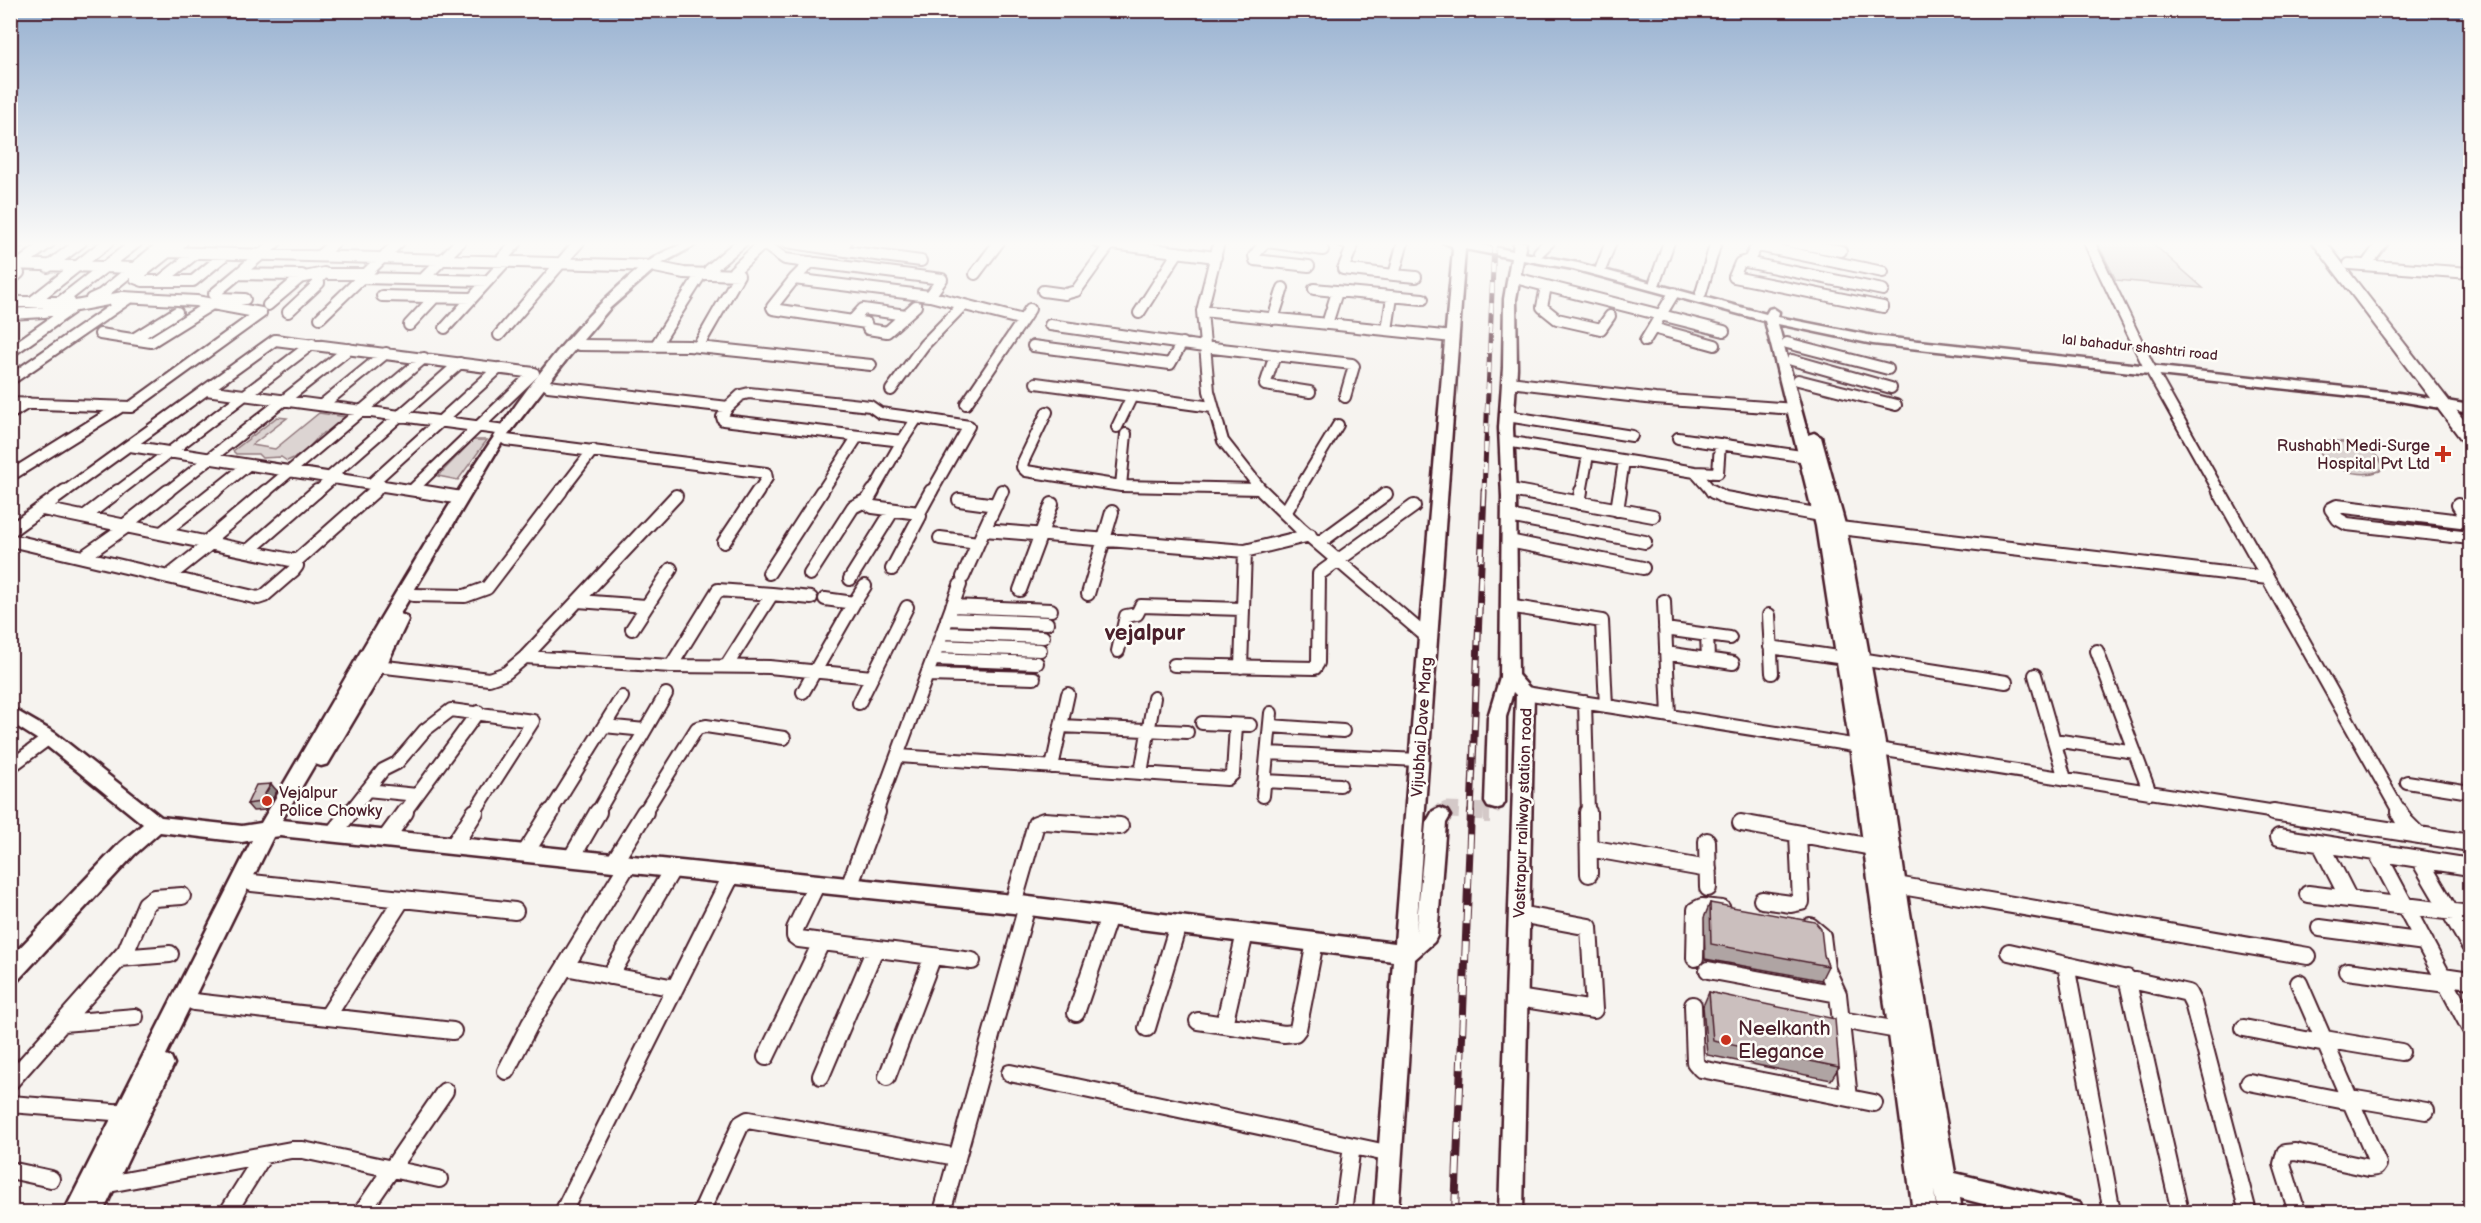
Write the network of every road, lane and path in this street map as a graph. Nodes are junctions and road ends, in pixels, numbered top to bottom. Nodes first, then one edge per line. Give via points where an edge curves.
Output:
1 (36, 299) edge
2 (64, 299) edge
3 (89, 299) edge
4 (118, 299) edge
5 (127, 299) edge
6 (154, 299) edge
7 (274, 299) edge
8 (302, 299) edge
9 (340, 299) edge
10 (433, 299) edge
11 (470, 299) edge
12 (530, 299) edge
13 (613, 299) edge
14 (620, 299) edge
15 (687, 299) edge
16 (725, 299) edge
17 (778, 299) edge
18 (941, 299) edge
19 (1148, 299) edge
20 (1205, 299) edge
21 (1279, 299) edge
22 (1335, 299) edge
23 (1392, 299) edge
24 (1453, 299) edge
25 (1510, 299) edge
26 (1544, 299) edge
27 (1600, 299) edge
28 (1670, 299) edge
29 (1700, 299) edge
30 (1720, 299) edge
31 (1844, 299) edge
32 (2117, 299) edge
33 (2368, 299) edge
34 (2376, 299) edge
35 (10, 302) edge
36 (32, 302) junction
37 (60, 302) junction
38 (212, 304) junction
39 (268, 305) dead end
40 (963, 305) junction
41 (916, 306) dead end
42 (74, 307) junction
43 (1883, 307) dead end
44 (1030, 309) dead end
45 (1202, 311) junction
46 (177, 312) dead end
47 (288, 312) dead end
48 (1139, 313) dead end
49 (10, 314) edge
50 (1661, 314) junction
51 (906, 315) junction
52 (1610, 316) dead end
53 (1778, 317) junction
54 (320, 318) dead end
55 (1273, 319) junction
56 (1023, 320) junction
57 (852, 321) junction
58 (1327, 324) junction
59 (409, 325) dead end
60 (1050, 325) dead end
61 (445, 328) dead end
62 (1653, 328) junction
63 (1387, 330) junction
64 (1724, 330) dead end
65 (100, 334) dead end
66 (499, 334) dead end
67 (1453, 337) junction
68 (135, 338) junction
69 (1645, 341) dead end
70 (658, 342) junction
71 (1097, 343) junction
72 (1182, 343) junction
73 (312, 344) junction
74 (579, 345) junction
75 (699, 345) junction
76 (1714, 345) dead end
77 (1033, 346) dead end
78 (1204, 347) junction
79 (349, 349) junction
80 (1790, 351) junction
81 (10, 352) edge
82 (386, 353) junction
83 (1275, 355) junction
84 (424, 358) junction
85 (460, 363) junction
86 (871, 365) dead end
87 (2149, 366) junction
88 (499, 368) junction
89 (1888, 369) dead end
90 (10, 380) edge
91 (1798, 380) junction
92 (1509, 382) junction
93 (1036, 383) dead end
94 (548, 386) junction
95 (1891, 387) dead end
96 (206, 390) junction
97 (891, 390) dead end
98 (1310, 392) dead end
99 (244, 395) junction
100 (1132, 396) junction
101 (1345, 398) dead end
102 (284, 400) junction
103 (10, 403) edge
104 (28, 404) junction
105 (322, 405) junction
106 (966, 405) dead end
107 (1896, 405) dead end
108 (2459, 406) edge
109 (728, 407) junction
110 (1212, 407) junction
111 (119, 408) junction
112 (1794, 409) junction
113 (362, 411) junction
114 (1047, 412) dead end
115 (10, 414) edge
116 (399, 416) junction
117 (1507, 416) junction
118 (917, 418) junction
119 (440, 421) junction
120 (480, 426) junction
121 (1338, 426) dead end
122 (858, 436) junction
123 (1632, 436) dead end
124 (1678, 438) dead end
125 (503, 439) junction
126 (2470, 439) edge
127 (902, 441) junction
128 (1506, 441) junction
129 (1720, 444) junction
130 (130, 446) junction
131 (593, 450) junction
132 (169, 452) junction
133 (1588, 455) junction
134 (1808, 457) junction
135 (210, 459) junction
136 (1624, 461) junction
137 (248, 465) junction
138 (291, 471) junction
139 (1695, 472) junction
140 (11, 475) edge
141 (331, 478) junction
142 (376, 485) junction
143 (1121, 486) junction
144 (1260, 489) junction
145 (412, 490) junction
146 (1508, 490) junction
147 (1002, 492) dead end
148 (1386, 494) dead end
149 (676, 496) dead end
150 (461, 498) junction
151 (867, 500) junction
152 (958, 500) dead end
153 (1580, 503) junction
154 (1052, 504) dead end
155 (996, 505) junction
156 (2458, 505) dead end
157 (1414, 506) dead end
158 (43, 508) junction
159 (893, 510) junction
160 (1617, 510) junction
161 (1112, 512) dead end
162 (919, 513) junction
163 (1285, 513) junction
164 (2401, 513) junction
165 (1509, 516) junction
166 (1653, 516) dead end
167 (84, 517) junction
168 (1828, 523) junction
169 (2470, 523) edge
170 (126, 526) junction
171 (984, 530) junction
172 (10, 531) edge
173 (2413, 532) junction
174 (162, 533) junction
175 (1040, 535) junction
176 (940, 538) dead end
177 (2470, 538) edge
178 (1314, 539) junction
179 (10, 540) edge
180 (1103, 541) junction
181 (1509, 541) junction
182 (724, 542) dead end
183 (1645, 542) dead end
184 (208, 543) junction
185 (978, 543) junction
186 (248, 551) junction
187 (1245, 551) junction
188 (83, 557) junction
189 (296, 561) junction
190 (1340, 561) junction
191 (1642, 568) dead end
192 (671, 569) dead end
193 (892, 569) dead end
194 (769, 573) dead end
195 (810, 574) dead end
196 (168, 577) junction
197 (2268, 578) junction
198 (850, 579) dead end
199 (865, 586) dead end
200 (1020, 590) dead end
201 (772, 594) junction
202 (1088, 594) dead end
203 (413, 595) junction
204 (811, 598) dead end
205 (825, 599) dead end
206 (578, 601) junction
207 (1664, 601) dead end
208 (854, 603) junction
209 (646, 606) junction
210 (1509, 606) junction
211 (907, 608) dead end
212 (1051, 609) dead end
213 (1242, 609) junction
214 (950, 613) junction
215 (1769, 615) dead end
216 (1047, 623) dead end
217 (632, 629) dead end
218 (1665, 629) junction
219 (1707, 635) junction
220 (1427, 637) junction
221 (1730, 638) dead end
222 (1041, 644) dead end
223 (938, 646) junction
224 (1770, 646) junction
225 (1118, 651) dead end
226 (2097, 651) dead end
227 (1666, 653) junction
228 (525, 657) junction
229 (1852, 658) junction
230 (1708, 659) junction
231 (1037, 663) dead end
232 (1733, 663) dead end
233 (727, 665) junction
234 (1174, 665) dead end
235 (377, 666) junction
236 (671, 666) junction
237 (1241, 667) junction
238 (815, 671) junction
239 (1772, 673) dead end
240 (928, 675) junction
241 (2035, 675) dead end
242 (872, 677) junction
243 (1509, 677) junction
244 (1034, 678) dead end
245 (2006, 682) dead end
246 (803, 692) dead end
247 (1525, 693) junction
248 (666, 694) dead end
249 (1068, 694) dead end
250 (622, 697) dead end
251 (1154, 698) dead end
252 (1585, 702) junction
253 (859, 703) dead end
254 (1606, 706) junction
255 (478, 712) junction
256 (10, 713) edge
257 (1668, 716) junction
258 (1202, 723) dead end
259 (604, 726) junction
260 (1061, 726) junction
261 (645, 730) junction
262 (1148, 730) junction
263 (1343, 731) dead end
264 (1187, 732) dead end
265 (49, 738) junction
266 (784, 738) dead end
267 (2054, 740) junction
268 (1868, 748) junction
269 (2135, 752) junction
270 (1267, 753) junction
271 (899, 756) junction
272 (1419, 760) junction
273 (10, 767) edge
274 (1052, 767) junction
275 (1141, 773) junction
276 (2065, 779) junction
277 (1265, 781) junction
278 (2407, 782) dead end
279 (1340, 785) dead end
280 (367, 790) junction
281 (2470, 792) edge
282 (2150, 793) junction
283 (417, 795) junction
284 (1263, 796) dead end
285 (1495, 802) tunnel mouth
286 (1440, 816) tunnel mouth
287 (1741, 823) dead end
288 (156, 824) junction
289 (1120, 826) dead end
290 (273, 829) junction
291 (334, 832) junction
292 (1798, 834) junction
293 (2418, 835) junction
294 (386, 837) junction
295 (2279, 837) dead end
296 (1707, 841) dead end
297 (2470, 843) edge
298 (2321, 844) junction
299 (454, 845) junction
300 (1872, 847) junction
301 (1589, 848) junction
302 (526, 852) junction
303 (2377, 853) junction
304 (572, 857) junction
305 (2419, 859) junction
306 (621, 863) junction
307 (2470, 867) edge
308 (673, 868) junction
309 (1707, 869) junction
310 (732, 874) junction
311 (1589, 874) dead end
312 (252, 883) junction
313 (817, 883) junction
314 (1896, 885) junction
315 (849, 887) junction
316 (1708, 888) dead end
317 (2308, 894) dead end
318 (182, 896) dead end
319 (402, 899) junction
320 (2349, 899) junction
321 (1762, 900) dead end
322 (1020, 905) junction
323 (2406, 906) junction
324 (515, 911) dead end
325 (2450, 911) junction
326 (1742, 913) edge
327 (1519, 914) junction
328 (2470, 914) edge
329 (1109, 916) junction
330 (1800, 923) edge
331 (1178, 925) junction
332 (2320, 928) dead end
333 (1245, 933) junction
334 (1315, 942) junction
335 (2425, 942) junction
336 (821, 943) junction
337 (2470, 946) edge
338 (875, 949) junction
339 (2009, 952) dead end
340 (170, 954) dead end
341 (1406, 954) junction
342 (933, 956) junction
343 (2308, 956) dead end
344 (120, 958) junction
345 (1695, 958) dead end
346 (972, 961) dead end
347 (2066, 965) junction
348 (565, 967) junction
349 (1708, 970) dead end
350 (2347, 970) dead end
351 (10, 973) edge
352 (610, 976) junction
353 (2127, 978) junction
354 (2445, 980) junction
355 (2470, 980) edge
356 (2299, 983) dead end
357 (675, 988) junction
358 (1838, 994) junction
359 (1517, 998) junction
360 (194, 1002) junction
361 (1693, 1005) dead end
362 (1076, 1013) dead end
363 (135, 1017) dead end
364 (327, 1017) junction
365 (1198, 1021) dead end
366 (1820, 1021) edge
367 (63, 1023) junction
368 (1841, 1023) junction
369 (2469, 1024) edge
370 (1224, 1025) junction
371 (1147, 1028) dead end
372 (2244, 1028) dead end
373 (453, 1030) dead end
374 (1898, 1030) junction
375 (2325, 1041) junction
376 (2401, 1052) dead end
377 (766, 1057) dead end
378 (506, 1071) dead end
379 (1010, 1073) dead end
380 (821, 1076) dead end
381 (887, 1077) dead end
382 (10, 1082) edge
383 (2249, 1082) dead end
384 (445, 1091) dead end
385 (1850, 1098) junction
386 (2351, 1100) junction
387 (1874, 1103) dead end
388 (10, 1104) edge
389 (2426, 1111) dead end
390 (126, 1113) junction
391 (1352, 1146) junction
392 (1390, 1154) junction
393 (263, 1156) junction
394 (957, 1157) junction
395 (392, 1169) junction
396 (10, 1170) edge
397 (1919, 1175) junction
398 (51, 1179) dead end
399 (439, 1179) dead end
400 (1945, 1182) junction
401 (103, 1185) junction
402 (76, 1212) edge
403 (90, 1212) edge
404 (228, 1212) edge
405 (362, 1212) edge
406 (563, 1212) edge
407 (701, 1212) edge
408 (942, 1212) edge
409 (1344, 1212) edge
410 (1386, 1212) edge
411 (1511, 1212) edge
412 (1925, 1212) edge
413 (1950, 1212) edge
414 (2071, 1212) edge
415 (2112, 1212) edge
416 (2180, 1212) edge
417 (2248, 1212) edge
418 (2297, 1212) edge

1 - 36 street
2 - 37 street
3 - 37 street
4 - 42 street
5 - 90 street
6 - 38 street
7 - 39 street
8 - 47 street
9 - 54 street
10 - 59 street
11 - 61 street
12 - 66 street
13 - 125 street via 562,356
14 - 74 street
15 - 70 street
16 - 75 street
17 - 57 street via 774,309
18 - 40 street
19 - 48 street
20 - 45 street
21 - 55 street
22 - 58 street
23 - 63 street
24 - 67 street, Vijubhai Dave Marg
25 - 92 street
26 - 52 street via 1542,307 1557,319 1601,329
27 - 50 street
28 - 50 street
29 - 53 street
30 - 53 street
31 - 43 street
32 - 87 street
33 - 108 main road
34 - 108 main road
35 - 36 street
36 - 37 street
38 - 68 street via 154,341 147,343
38 - 111 street via 261,313 130,407
40 - 56 street
40 - 97 street via 915,354
41 - 51 street
42 - 49 street
42 - 81 street
44 - 56 street
45 - 55 street
45 - 78 street
46 - 68 street
50 - 62 street
50 - 64 street
51 - 57 street via 863,309
51 - 57 street via 887,333
53 - 80 street
53 - 87 street via 1873,340
53 - 112 street
55 - 58 street
56 - 106 street
58 - 63 street
60 - 71 street
62 - 69 street
62 - 76 street
63 - 67 street
65 - 68 street
67 - 220 street, Vijubhai Dave Marg
70 - 74 street
70 - 75 street
71 - 72 street
71 - 72 street via 1170,364
71 - 77 street
72 - 78 street
73 - 79 street
73 - 96 street via 275,340
73 - 99 street
74 - 94 street
75 - 86 street
78 - 83 street
78 - 110 street
79 - 82 street
79 - 102 street
80 - 89 street
80 - 91 street
80 - 95 street
82 - 84 street
82 - 105 street
83 - 98 street via 1264,385
83 - 101 street via 1354,364
84 - 85 street
84 - 113 street
85 - 88 street
85 - 116 street
87 - 108 street
87 - 197 street
88 - 119 street
88 - 120 street via 534,373
91 - 107 street
91 - 168 street via 1830,490
92 - 112 street via 1655,399
92 - 117 street
93 - 100 street
94 - 109 street
94 - 125 street
96 - 99 street
96 - 130 street
99 - 102 street
99 - 132 street
100 - 110 street
100 - 143 street via 1121,431
102 - 105 street
102 - 135 street
103 - 104 street
104 - 111 street
104 - 115 street
105 - 113 street
108 - 126 main road
109 - 118 street via 749,393 870,406 880,413
109 - 122 street via 723,420
110 - 144 street via 1223,441
111 - 140 street
112 - 134 street
113 - 116 street
113 - 138 street
114 - 143 street via 1022,467 1026,471
116 - 119 street
116 - 141 street
117 - 123 street
117 - 128 street
118 - 127 street
118 - 162 street via 969,426
119 - 120 street
119 - 142 street
120 - 125 street
120 - 145 street
121 - 163 street
122 - 127 street
122 - 194 street
124 - 129 street
125 - 131 street
125 - 150 street
125 - 203 street
127 - 151 street
128 - 133 street
128 - 146 street
129 - 134 street
129 - 139 street via 1719,473
130 - 132 street
130 - 158 street
131 - 182 street via 766,473 767,478
131 - 203 street via 486,588 465,596
132 - 135 street
132 - 167 street
133 - 136 street
133 - 153 street
134 - 168 street
135 - 137 street
135 - 170 street
136 - 139 street
136 - 160 street
137 - 138 street
137 - 174 street
138 - 141 street
138 - 184 street
139 - 168 street via 1713,493 1725,498
141 - 142 street
141 - 186 street
142 - 145 street
142 - 189 street
143 - 144 street
144 - 163 street
145 - 150 street
146 - 153 street
146 - 165 street
147 - 155 street
148 - 178 street
149 - 206 street
150 - 290 street
151 - 159 street via 873,507
151 - 195 street via 853,507
152 - 155 street
153 - 160 street
154 - 175 street
155 - 171 street
156 - 169 street
157 - 190 street
158 - 167 street
158 - 172 street
159 - 162 street
159 - 198 street
160 - 166 street
161 - 180 street
162 - 193 street
163 - 178 street
164 - 169 street
164 - 173 street
164 - 173 street via 2337,506 2331,509 2347,524
165 - 181 street
165 - 183 street
167 - 170 street
168 - 197 street
168 - 229 street
170 - 174 street
170 - 188 street
171 - 175 street
171 - 185 street
173 - 177 street
174 - 184 street
175 - 180 street
175 - 200 street
176 - 185 street
178 - 187 street
178 - 190 street
179 - 188 street
180 - 187 street
180 - 202 street
181 - 191 street
181 - 210 street
184 - 186 street
184 - 196 street
185 - 214 street
186 - 189 street
187 - 213 street
188 - 196 street
189 - 196 street via 294,570 258,598
190 - 220 street
190 - 237 street via 1322,570 1317,579 1317,666
192 - 209 street
197 - 293 street via 2404,820
199 - 208 street
201 - 204 street
201 - 233 street
201 - 236 street via 718,590
203 - 235 street
205 - 208 street
206 - 209 street
206 - 228 street
207 - 218 street
208 - 238 street
209 - 217 street
210 - 243 street
210 - 254 street via 1602,621
211 - 242 street
212 - 214 street
213 - 225 street via 1140,606 1136,614 1126,616
213 - 237 street
214 - 216 street
214 - 223 street
215 - 224 street
218 - 219 street
218 - 227 street
219 - 221 street
219 - 230 street
220 - 272 street, Vijubhai Dave Marg
222 - 223 street
223 - 231 street
223 - 240 street
224 - 229 street
224 - 239 street
226 - 269 street
227 - 230 street
227 - 257 street
228 - 235 street via 506,673 489,679
228 - 236 street
229 - 245 street
229 - 268 street
230 - 232 street
233 - 236 street
233 - 238 street
234 - 237 street
235 - 290 street
238 - 242 street
238 - 246 street
240 - 244 street
240 - 271 street
241 - 267 street
242 - 253 street
243 - 247 street, Vastrapur railway station road
243 - 285 street via 1497,717
247 - 252 street
247 - 327 street, Vastrapur railway station road
248 - 261 street
249 - 260 street
250 - 259 street
251 - 262 street
252 - 254 street
252 - 301 street
254 - 257 street
255 - 280 street via 448,711 425,730 397,763 383,770
255 - 283 street
255 - 299 street via 529,720 533,724
256 - 265 street
257 - 268 street
258 - 275 street via 1243,725 1230,779
259 - 261 street
259 - 302 street
260 - 262 street
260 - 274 street
261 - 304 street
262 - 264 street
262 - 275 street
263 - 270 street via 1270,720
265 - 273 street
265 - 288 street
266 - 306 street via 698,728
267 - 269 street
267 - 276 street
268 - 276 street
268 - 300 street
268 - 314 street
269 - 282 street
270 - 272 street
270 - 277 street
271 - 274 street
271 - 315 street
272 - 341 street, Vijubhai Dave Marg
274 - 275 street
276 - 282 street
277 - 279 street
277 - 284 street
278 - 281 street
280 - 283 street
280 - 291 street
282 - 293 street
283 - 294 street
286 - 341 street via 1436,823 1427,936
287 - 292 street
288 - 290 street via 242,834
288 - 351 street via 127,849
289 - 322 street via 1044,821 1036,824
290 - 291 street
290 - 312 street
290 - 390 street
291 - 294 street
292 - 300 street
292 - 321 street via 1801,902
293 - 297 street
294 - 299 street
295 - 298 street
296 - 309 street
298 - 303 street
298 - 320 street
299 - 302 street
300 - 374 street
301 - 309 street
301 - 311 street
302 - 304 street
303 - 305 street
303 - 323 street
304 - 306 street
305 - 307 street
305 - 325 street
306 - 308 street
306 - 348 street
308 - 310 street
308 - 352 street
309 - 316 street
310 - 313 street
310 - 357 street
312 - 319 street
312 - 360 street
313 - 315 street
313 - 336 street via 795,936
314 - 343 street
314 - 400 street
315 - 322 street
317 - 320 street
318 - 344 street via 154,898 146,904 132,941
319 - 324 street
319 - 364 street
320 - 323 street
322 - 329 street
322 - 394 street
323 - 325 street
323 - 335 street
325 - 328 street
325 - 337 street
326 - 345 street via 1698,908 1694,914
327 - 359 street, Vastrapur railway station road
327 - 359 street via 1590,927 1594,1010
329 - 331 street
329 - 362 street
330 - 358 street via 1822,936 1826,968
331 - 333 street
331 - 371 street
332 - 335 street
333 - 334 street
333 - 370 street
334 - 341 street
334 - 370 street via 1295,1033
335 - 354 street
336 - 338 street
336 - 377 street
338 - 342 street
338 - 380 street
339 - 347 street
340 - 344 street
341 - 392 street, Vijubhai Dave Marg
342 - 346 street
342 - 381 street
344 - 367 street
347 - 353 street
347 - 415 street
348 - 352 street
348 - 378 street
349 - 358 street
350 - 354 street
352 - 357 street
353 - 416 street
353 - 417 street via 2182,991 2191,997
354 - 355 street
354 - 369 street
356 - 375 street
357 - 406 street
358 - 368 street
359 - 411 street, Vastrapur railway station road
360 - 364 street
360 - 401 street
361 - 385 street via 1695,1062 1701,1069
363 - 367 street
364 - 373 street
365 - 370 street
366 - 368 street
367 - 382 street
368 - 374 street
368 - 385 street
372 - 375 street
374 - 397 street
375 - 376 street
375 - 386 street
379 - 391 street
383 - 386 street
384 - 395 street
385 - 387 street
386 - 389 street
386 - 418 street via 2378,1164 2369,1168 2285,1153 2282,1164
388 - 390 street
390 - 402 street
391 - 392 street
391 - 409 street
392 - 410 street, Vijubhai Dave Marg
393 - 395 street via 303,1150
393 - 401 street
393 - 404 street
394 - 407 street via 748,1120 741,1124
394 - 408 street
395 - 399 street
395 - 405 street
396 - 398 street
397 - 400 street
397 - 412 street
400 - 413 street
400 - 414 street
401 - 403 street

